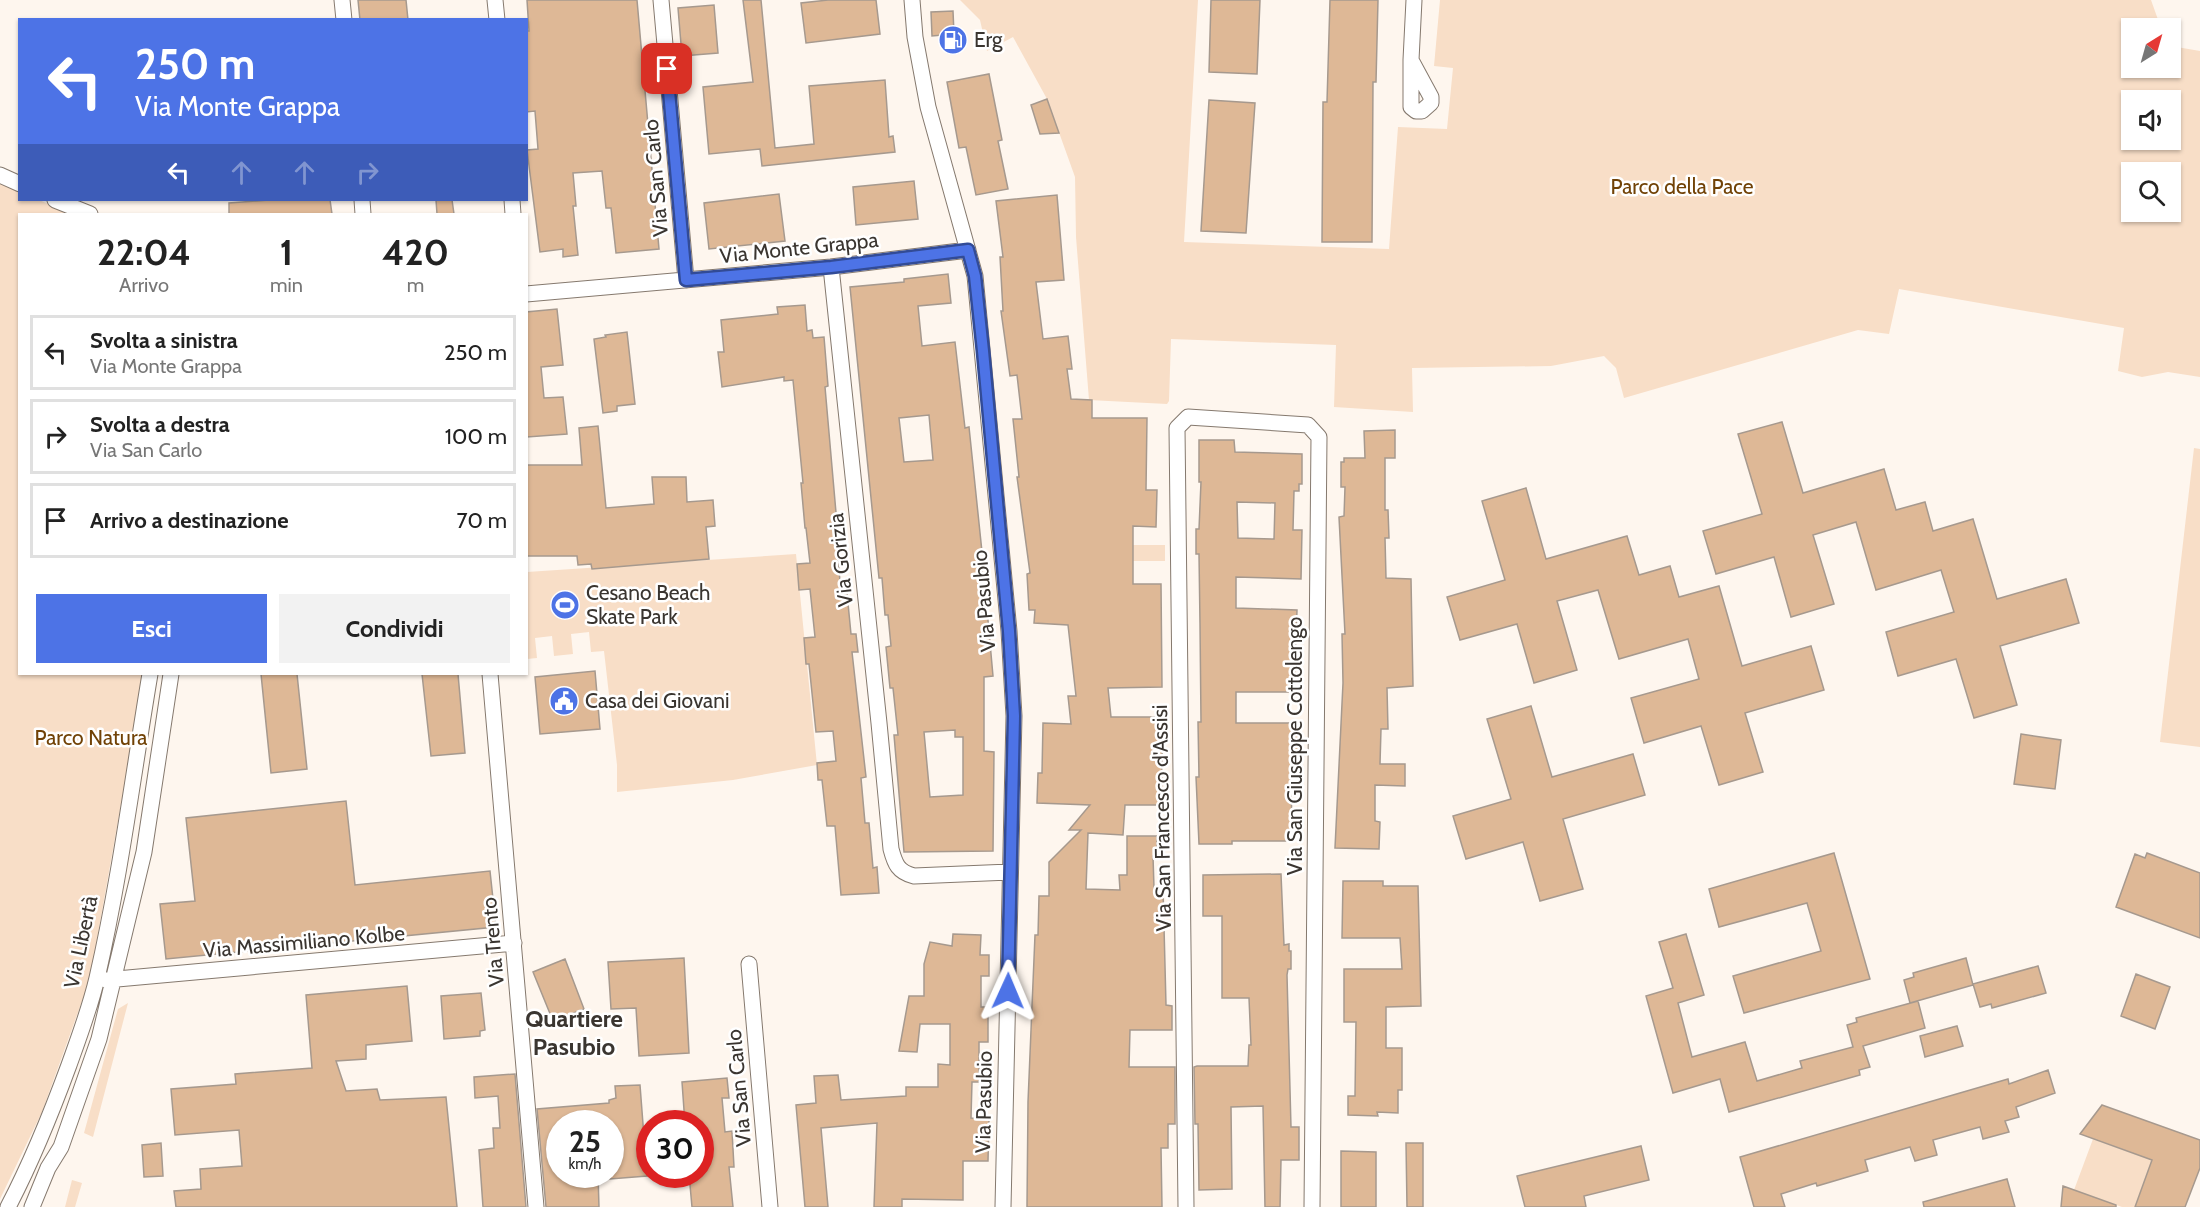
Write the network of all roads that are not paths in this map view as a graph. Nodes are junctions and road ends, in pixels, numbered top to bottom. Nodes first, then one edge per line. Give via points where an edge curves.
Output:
1 (342, 0) edge
2 (495, 0) edge
3 (661, 0) edge
4 (912, 0) edge
5 (1414, 0) edge
6 (344, 18) edge
7 (497, 18) edge
8 (1411, 60) dead end
9 (0, 175) edge
10 (18, 183) edge
11 (58, 201) edge
12 (88, 213) edge
13 (968, 250) junction
14 (831, 267) junction
15 (686, 280) junction
16 (528, 294) edge
17 (1177, 428) joint
18 (150, 675) edge
19 (171, 675) edge
20 (490, 675) edge
21 (1010, 872) junction
22 (514, 943) junction
23 (749, 964) dead end
24 (97, 980) junction
25 (114, 980) junction
26 (8, 1207) edge
27 (32, 1207) edge
28 (536, 1207) edge
29 (770, 1207) edge
30 (1003, 1207) edge
31 (1186, 1207) edge
32 (1312, 1207) edge

1 - 6 street
2 - 7 street
3 - 15 street, Via San Carlo
4 - 13 street, Via Pasubio via 928,107
5 - 8 street
9 - 10 street
11 - 12 street
13 - 14 street, Via Monte Grappa
13 - 21 street, Via Pasubio via 975,276 1009,631 1014,716
14 - 15 street, Via Monte Grappa
14 - 21 street, Via Gorizia via 891,849 897,868 914,876
15 - 16 street, Via Monte Grappa
17 - 31 street, Via San Francesco d'Assisi
17 - 32 street, Via San Giuseppe Cottolengo via 1188,417 1308,425 1319,437
18 - 24 street, Via Libertà
19 - 25 street, Via Libertà via 144,852
20 - 22 street, Via Trento
21 - 30 street, Via Pasubio
22 - 25 street, Via Massimiliano Kolbe
22 - 28 street, Via Trento
23 - 29 street, Via San Carlo
24 - 25 street, Via Massimiliano Kolbe
24 - 26 street, Via Libertà via 50,1116
25 - 27 street, Via Libertà via 99,1039 61,1147

